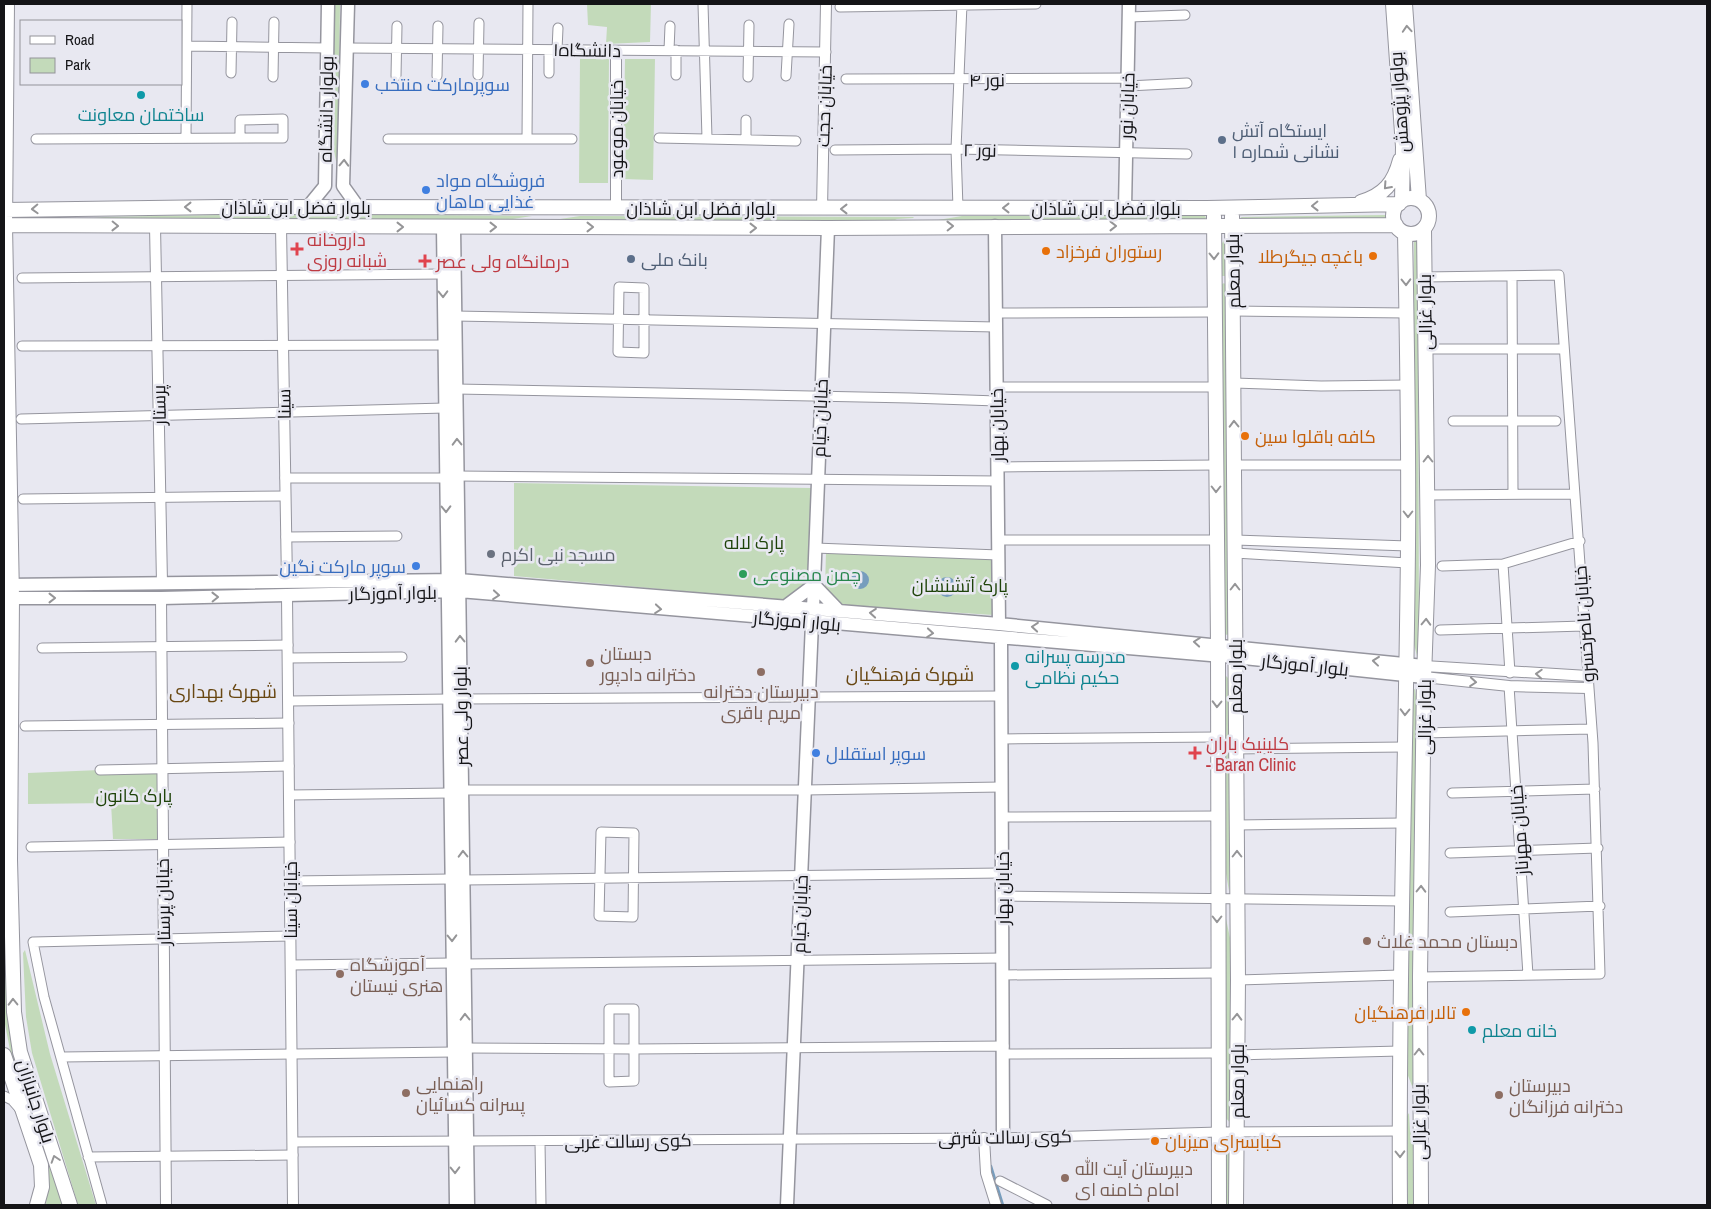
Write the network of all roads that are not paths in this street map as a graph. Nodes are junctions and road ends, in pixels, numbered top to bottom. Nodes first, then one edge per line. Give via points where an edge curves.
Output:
1 (7, 4) edge
2 (187, 4) edge
3 (328, 4) edge
4 (348, 4) edge
5 (528, 4) edge
6 (703, 4) edge
7 (826, 4) edge
8 (962, 4) edge
9 (1036, 4) edge
10 (1393, 4) edge
11 (1405, 4) edge
12 (840, 7) dead end
13 (1129, 10) edge
14 (1185, 15) dead end
15 (232, 22) dead end
16 (274, 22) dead end
17 (479, 23) dead end
18 (789, 24) dead end
19 (749, 25) dead end
20 (397, 26) dead end
21 (438, 26) dead end
22 (670, 26) dead end
23 (558, 28) dead end
24 (186, 46) junction
25 (231, 47) junction
26 (274, 47) junction
27 (327, 48) junction
28 (348, 48) junction
29 (396, 48) junction
30 (437, 48) junction
31 (479, 49) junction
32 (528, 49) junction
33 (553, 50) junction
34 (673, 50) junction
35 (704, 50) junction
36 (616, 51) junction
37 (749, 51) junction
38 (787, 52) junction
39 (826, 52) junction
40 (231, 73) dead end
41 (549, 73) dead end
42 (478, 75) dead end
43 (676, 75) dead end
44 (396, 76) dead end
45 (437, 76) dead end
46 (786, 76) dead end
47 (273, 77) dead end
48 (748, 77) dead end
49 (846, 79) dead end
50 (959, 80) junction
51 (1128, 82) junction
52 (1187, 82) dead end
53 (746, 120) dead end
54 (186, 137) junction
55 (240, 138) junction
56 (659, 138) dead end
57 (707, 138) junction
58 (36, 139) dead end
59 (388, 139) dead end
60 (527, 139) junction
61 (572, 139) dead end
62 (746, 139) junction
63 (796, 141) dead end
64 (1403, 147) junction
65 (956, 149) junction
66 (835, 150) dead end
67 (1126, 153) junction
68 (1187, 154) dead end
69 (1419, 200) junction
70 (1400, 202) junction
71 (1350, 206) junction
72 (358, 207) junction
73 (66, 208) junction
74 (307, 208) junction
75 (541, 208) junction
76 (616, 208) junction
77 (920, 208) junction
78 (958, 208) junction
79 (1125, 208) junction
80 (1214, 208) junction
81 (1232, 208) junction
82 (822, 209) junction
83 (4, 210) edge
84 (4, 225) edge
85 (66, 225) junction
86 (155, 226) junction
87 (281, 226) junction
88 (995, 226) junction
89 (1214, 226) junction
90 (1232, 226) junction
91 (448, 227) junction
92 (542, 227) junction
93 (922, 227) junction
94 (828, 228) junction
95 (1401, 229) junction
96 (1424, 229) junction
97 (446, 267) junction
98 (282, 275) junction
99 (156, 276) junction
100 (1512, 276) junction
101 (1424, 277) junction
102 (22, 278) dead end
103 (1214, 280) junction
104 (1233, 281) junction
105 (1234, 311) junction
106 (1215, 312) junction
107 (996, 313) junction
108 (1407, 313) junction
109 (455, 316) junction
110 (618, 321) junction
111 (644, 321) junction
112 (824, 324) junction
113 (996, 328) junction
114 (283, 345) junction
115 (444, 345) junction
116 (22, 346) dead end
117 (158, 346) junction
118 (1426, 349) junction
119 (1513, 349) junction
120 (1564, 349) junction
121 (1234, 383) junction
122 (1408, 385) junction
123 (997, 387) junction
124 (1215, 387) junction
125 (456, 389) junction
126 (821, 397) junction
127 (997, 401) junction
128 (445, 408) junction
129 (284, 414) junction
130 (159, 417) junction
131 (21, 419) dead end
132 (1453, 421) dead end
133 (1513, 421) junction
134 (1556, 422) dead end
135 (1216, 465) junction
136 (1236, 465) junction
137 (1408, 465) junction
138 (998, 467) junction
139 (452, 477) junction
140 (285, 478) junction
141 (818, 481) junction
142 (998, 481) junction
143 (1513, 494) junction
144 (1574, 494) junction
145 (1428, 495) junction
146 (286, 496) junction
147 (161, 497) junction
148 (23, 499) dead end
149 (397, 536) dead end
150 (286, 537) junction
151 (998, 540) junction
152 (1216, 540) junction
153 (1579, 541) junction
154 (1235, 546) junction
155 (1408, 546) junction
156 (815, 548) junction
157 (999, 555) junction
158 (1408, 563) junction
159 (1503, 564) junction
160 (1442, 566) dead end
161 (287, 582) junction
162 (162, 583) junction
163 (814, 585) junction
164 (408, 586) junction
165 (453, 586) junction
166 (8, 592) edge
167 (287, 596) junction
168 (161, 598) junction
169 (633, 600) junction
170 (786, 606) junction
171 (813, 608) junction
172 (838, 610) junction
173 (910, 617) junction
174 (812, 623) junction
175 (999, 624) junction
176 (1584, 626) junction
177 (1509, 628) junction
178 (1440, 630) dead end
179 (908, 631) junction
180 (1001, 639) junction
181 (288, 645) junction
182 (161, 647) junction
183 (42, 648) dead end
184 (1218, 650) junction
185 (1234, 652) junction
186 (402, 656) dead end
187 (288, 658) junction
188 (7, 659) edge
189 (1405, 670) junction
190 (1424, 672) junction
191 (1510, 673) junction
192 (1588, 676) junction
193 (1509, 686) junction
194 (1588, 688) junction
195 (808, 696) junction
196 (1000, 696) junction
197 (455, 699) junction
198 (289, 701) junction
199 (289, 723) junction
200 (162, 725) junction
201 (25, 726) dead end
202 (1591, 729) junction
203 (1512, 730) junction
204 (1424, 734) junction
205 (1216, 737) junction
206 (1002, 739) junction
207 (1404, 747) junction
208 (1235, 749) junction
209 (289, 766) junction
210 (162, 768) junction
211 (100, 770) dead end
212 (1002, 787) junction
213 (804, 790) junction
214 (1516, 790) junction
215 (1595, 790) junction
216 (456, 791) junction
217 (1452, 793) dead end
218 (290, 795) junction
219 (1217, 816) junction
220 (1002, 817) junction
221 (1403, 823) junction
222 (1237, 825) junction
223 (290, 842) junction
224 (163, 844) junction
225 (31, 847) dead end
226 (1598, 848) junction
227 (1520, 850) junction
228 (1450, 853) dead end
229 (1002, 873) junction
230 (801, 875) junction
231 (457, 879) junction
232 (600, 879) junction
233 (634, 879) junction
234 (290, 881) junction
235 (1003, 896) junction
236 (1217, 898) junction
237 (1237, 900) junction
238 (1402, 901) junction
239 (1600, 906) junction
240 (1524, 908) junction
241 (1450, 912) dead end
242 (291, 936) junction
243 (164, 937) junction
244 (1003, 958) junction
245 (798, 962) junction
246 (458, 963) junction
247 (291, 965) junction
248 (1218, 974) junction
249 (1003, 975) junction
250 (1528, 975) junction
251 (1400, 976) junction
252 (1420, 977) junction
253 (1238, 980) junction
254 (794, 1047) junction
255 (609, 1049) junction
256 (634, 1049) junction
257 (460, 1050) junction
258 (1004, 1050) junction
259 (1400, 1051) junction
260 (1217, 1053) junction
261 (292, 1054) junction
262 (1236, 1054) junction
263 (4, 1056) edge
264 (165, 1056) junction
265 (62, 1057) junction
266 (4, 1096) edge
267 (1400, 1099) junction
268 (1419, 1099) junction
269 (23, 1112) junction
270 (1400, 1131) junction
271 (1219, 1132) junction
272 (1237, 1132) junction
273 (790, 1138) junction
274 (984, 1138) junction
275 (1002, 1138) junction
276 (461, 1141) junction
277 (293, 1142) junction
278 (540, 1142) junction
279 (293, 1154) junction
280 (166, 1156) junction
281 (88, 1157) junction
282 (1000, 1181) dead end
283 (36, 1205) edge
284 (70, 1205) edge
285 (102, 1205) edge
286 (166, 1205) edge
287 (293, 1205) edge
288 (456, 1205) edge
289 (468, 1205) edge
290 (541, 1205) edge
291 (786, 1205) edge
292 (996, 1205) edge
293 (1048, 1205) edge
294 (1219, 1205) edge
295 (1236, 1205) edge
296 (1400, 1205) edge
297 (1420, 1205) edge

1 - 83 main road, بلوار جانبازان
2 - 24 street
3 - 27 main road, بولوار دانشگاه
4 - 28 main road, بولوار دانشگاه
5 - 32 street
6 - 35 street
7 - 39 street, خیابان حجت
8 - 9 street
8 - 12 street
8 - 50 street
10 - 64 main road, بولوار پژوهش
69 -> 11 main road, بولوار پژوهش
13 - 14 street
13 - 51 main road, خیابان نور
15 - 25 street
16 - 26 street
17 - 31 street
18 - 38 street
19 - 37 street
20 - 29 street
21 - 30 street
22 - 34 street
23 - 33 street
24 - 25 street
24 - 54 street
25 - 26 street
25 - 40 street
26 - 27 street
26 - 47 street
27 - 74 main road, بولوار دانشگاه via 325,186
28 - 29 street, دانشگاه۱
72 -> 28 main road, بولوار دانشگاه via 343,186
29 - 30 street, دانشگاه۱
29 - 44 street
30 - 31 street, دانشگاه۱
30 - 45 street
31 - 32 street, دانشگاه۱
31 - 42 street
32 - 33 street, دانشگاه۱
32 - 60 street
33 - 36 street, دانشگاه۱
33 - 41 street
34 - 35 street, دانشگاه۱
34 - 36 street, دانشگاه۱
34 - 43 street
35 - 37 street, دانشگاه۱
35 - 57 street
36 - 76 street, خیابان موعود
37 - 38 street, دانشگاه۱
37 - 48 street
38 - 39 street, دانشگاه۱
38 - 46 street
39 - 82 street, خیابان حجت
49 - 50 street, نور ۴
50 - 51 street, نور ۴
50 - 65 street
51 - 52 street, نور ۴
51 - 67 main road, خیابان نور
53 - 62 street
54 - 55 street
54 - 58 street
55 - 55 street via 240,120 283,119 283,138
56 - 57 street
57 - 62 street
59 - 60 street
60 - 61 street
62 - 63 street
64 - 70 main road, بولوار پژوهش
64 -> 71 main road via 1397,172 1389,187 1374,198
65 - 66 street, نور ۲
65 - 67 street, نور ۲
65 - 78 street
67 - 68 street, نور ۲
67 - 79 main road, خیابان نور
69 - 70 main road
69 - 96 main road via 1428,210
70 - 71 main road, بلوار فضل ابن شاذان
70 - 95 main road via 1394,214
71 -> 81 main road, بلوار فضل ابن شاذان
72 - 74 main road, بلوار فضل ابن شاذان
72 - 75 main road, بلوار فضل ابن شاذان
74 -> 73 main road, بلوار فضل ابن شاذان
73 -> 83 main road, بلوار فضل ابن شاذان
73 - 85 main road
75 - 76 main road, بلوار فضل ابن شاذان
75 - 92 main road
76 - 82 main road, بلوار فضل ابن شاذان
77 - 78 main road, بلوار فضل ابن شاذان
77 -> 82 main road, بلوار فضل ابن شاذان
77 - 93 main road
79 -> 78 main road, بلوار فضل ابن شاذان
79 - 80 main road, بلوار فضل ابن شاذان
80 - 81 main road, بلوار فضل ابن شاذان
80 - 89 main road, بلوار معلم
81 - 90 main road, بلوار معلم
83 - 84 main road, بلوار جانبازان
84 - 85 main road, بلوار فضل ابن شاذان
84 - 166 main road, بلوار جانبازان
85 -> 86 main road, بلوار فضل ابن شاذان
86 - 87 main road, بلوار فضل ابن شاذان
86 - 99 street, پرستار
87 -> 91 main road, بلوار فضل ابن شاذان
87 - 98 street, سینا
88 -> 89 main road, بلوار فضل ابن شاذان
93 -> 88 main road, بلوار فضل ابن شاذان
88 - 107 main road, خیابان بهار
89 - 90 main road, بلوار فضل ابن شاذان
89 -> 103 main road, بلوار معلم
90 - 95 main road, بلوار فضل ابن شاذان
90 - 104 main road, بلوار معلم
91 -> 92 main road, بلوار فضل ابن شاذان
91 - 97 main road, بلوار ولی عصر
92 -> 94 main road, بلوار فضل ابن شاذان
93 - 94 main road, بلوار فضل ابن شاذان
94 - 112 main road, خیابان خیام
95 - 96 main road via 1413,234
95 -> 108 main road, بلوار غزالی
96 - 101 main road, بلوار غزالی
97 - 98 street via 362,274
97 - 109 main road, بلوار ولی عصر
97 -> 115 main road, بلوار ولی عصر
98 - 99 street
98 - 114 street, سینا
99 - 102 street
99 - 117 street, پرستار
100 - 101 street
100 - 119 street
100 - 120 street, خیابان ناصرخسرو via 1558,276
101 - 118 main road, بلوار غزالی
103 - 104 main road
103 - 106 main road, بلوار معلم
104 - 105 main road, بلوار معلم
105 - 108 street
105 - 121 main road, بلوار معلم
106 - 107 street
106 - 124 main road, بلوار معلم
107 - 113 main road, خیابان بهار
108 - 122 main road, بلوار غزالی
109 - 110 street
109 - 125 main road, بلوار ولی عصر
110 - 111 street
110 - 111 street via 618,352 644,353
110 - 111 street via 619,287 644,288
111 - 112 street
112 - 113 street
112 - 126 main road, خیابان خیام
113 - 123 main road, خیابان بهار
114 - 115 street
114 - 117 street
114 - 129 street, سینا
115 - 128 main road, بلوار ولی عصر
116 - 117 street
117 - 130 street, پرستار
118 - 119 street
145 -> 118 main road, بلوار غزالی
119 - 120 street
119 - 133 street
120 - 144 street, خیابان ناصرخسرو
121 - 122 street
136 -> 121 main road, بلوار معلم
122 - 137 main road, بلوار غزالی
123 - 124 street
123 - 127 main road, خیابان بهار
124 - 135 main road, بلوار معلم
125 - 126 street
139 -> 125 main road, بلوار ولی عصر
126 - 127 street
126 - 141 main road, خیابان خیام
127 - 138 main road, خیابان بهار
128 - 129 street
128 - 139 main road, بلوار ولی عصر
129 - 130 street
129 - 140 street, سینا
130 - 131 street
130 - 147 street, پرستار
132 - 133 street
133 - 134 street
133 - 143 street
135 - 138 street
135 -> 152 main road, بلوار معلم
136 - 137 street
136 - 154 main road, بلوار معلم
137 -> 155 main road, بلوار غزالی
138 - 142 main road, خیابان بهار
139 - 140 street
139 - 141 street
139 - 165 main road, بلوار ولی عصر
140 - 146 street, سینا
141 - 142 street
141 - 156 main road, خیابان خیام
142 - 151 main road, خیابان بهار
143 - 144 street
143 - 145 street
144 - 153 street, خیابان ناصرخسرو
190 -> 145 main road, بلوار غزالی
146 - 147 street
146 - 150 street, سینا
147 - 148 street
147 - 162 street, پرستار
149 - 150 street
150 - 161 street, سینا
151 - 152 street
151 - 157 main road, خیابان بهار
152 - 184 main road, بلوار معلم
153 - 159 street
153 - 176 street, خیابان ناصرخسرو
154 - 155 street
154 - 158 street via 1325,558
185 -> 154 main road, بلوار معلم
155 - 158 main road, بلوار غزالی
156 - 157 street
156 - 163 main road, خیابان خیام
157 - 175 main road, خیابان بهار
158 - 189 main road, بلوار غزالی
159 - 160 street
159 - 177 street
161 - 162 main road, بلوار آموزگار
161 - 164 main road, بلوار آموزگار
162 - 166 main road, بلوار آموزگار
163 - 170 main road
163 - 171 main road, خیابان خیام
163 - 172 main road
164 - 165 main road, بلوار آموزگار
164 - 167 main road, بلوار آموزگار
165 - 169 main road, بلوار آموزگار
165 - 197 main road, بلوار ولی عصر
166 -> 168 main road, بلوار آموزگار
166 - 188 main road, بلوار جانبازان
168 -> 167 main road, بلوار آموزگار
167 - 181 street, خیابان سینا
168 - 182 street, خیابان پرستار
169 - 170 main road, بلوار آموزگار
169 -> 174 main road, بلوار آموزگار
170 - 171 main road, بلوار آموزگار
171 - 172 main road, بلوار آموزگار
173 -> 172 main road, بلوار آموزگار
173 - 175 main road, بلوار آموزگار
173 - 179 main road
174 - 179 main road, بلوار آموزگار
174 - 195 main road, خیابان خیام
184 -> 175 main road, بلوار آموزگار
176 - 177 street
176 - 192 street, خیابان ناصرخسرو
177 - 178 street
177 - 191 street
179 -> 180 main road, بلوار آموزگار
180 - 184 main road, بلوار آموزگار
180 - 196 main road, خیابان بهار
181 - 182 street
181 - 187 street, خیابان سینا
182 - 183 street
182 - 200 street, خیابان پرستار
184 - 185 main road, بلوار آموزگار
184 -> 205 main road, بلوار معلم
185 - 189 main road, بلوار آموزگار
185 - 208 main road, بلوار معلم
186 - 187 street
187 - 198 street, خیابان سینا
284 -> 188 main road, بلوار جانبازان via 20,1052 14,1012
189 - 190 main road, بلوار آموزگار
189 -> 207 main road, بلوار غزالی
190 - 191 street, بلوار آموزگار
190 -> 193 street, بلوار آموزگار
190 - 204 main road, بلوار غزالی
192 -> 191 street, بلوار آموزگار
192 - 194 street, خیابان ناصرخسرو
193 - 194 street, بلوار آموزگار
193 - 203 street, خیابان مهرناز
194 - 202 street, خیابان ناصرخسرو
195 - 196 street
195 - 197 street
195 - 213 main road, خیابان خیام
196 - 206 main road, خیابان بهار
197 - 198 street
197 - 216 main road, بلوار ولی عصر
198 - 199 street, خیابان سینا
199 - 200 street
199 - 209 street, خیابان سینا
200 - 201 street
200 - 210 street, خیابان پرستار
202 - 203 street
202 - 215 street, خیابان ناصرخسرو
203 - 204 street
203 - 214 street, خیابان مهرناز
252 -> 204 main road, بلوار غزالی
205 - 206 street
205 - 219 main road, بلوار معلم
206 - 212 main road, خیابان بهار
207 - 208 street
207 - 221 main road, بلوار غزالی
208 - 222 main road, بلوار معلم
209 - 210 street
209 - 218 street, خیابان سینا
210 - 211 street
210 - 224 street, خیابان پرستار
212 - 213 street
212 - 220 main road, خیابان بهار
213 - 216 street
213 - 230 main road, خیابان خیام
214 - 215 street
214 - 217 street
214 - 227 street, خیابان مهرناز
215 - 226 street, خیابان ناصرخسرو
216 - 218 street
216 - 231 main road, بلوار ولی عصر
218 - 223 street, خیابان سینا
219 - 220 street
219 - 236 main road, بلوار معلم
220 - 229 main road, خیابان بهار
221 - 222 street
221 - 238 main road, بلوار غزالی
237 -> 222 main road, بلوار معلم
223 - 224 street
223 - 234 street, خیابان سینا
224 - 225 street
224 - 243 street, خیابان پرستار
226 - 227 street
226 - 239 street, خیابان ناصرخسرو
227 - 228 street
227 - 240 street, خیابان مهرناز
229 - 230 street
229 - 235 main road, خیابان بهار
230 - 233 street
230 - 245 main road, خیابان خیام
231 - 232 street
231 - 234 street
231 - 246 main road, بلوار ولی عصر
232 - 233 street
232 - 233 street via 599,916 633,917
232 - 233 street via 601,832 634,833
234 - 242 street, خیابان سینا
235 - 236 street
235 - 244 main road, خیابان بهار
236 - 237 street
236 -> 248 main road, بلوار معلم
237 - 238 street
237 - 253 main road, بلوار معلم
238 - 251 main road, بلوار غزالی
239 - 240 street
239 - 250 street, خیابان ناصرخسرو via 1600,974
240 - 241 street
240 - 250 street, خیابان مهرناز
242 - 243 street
242 - 247 street, خیابان سینا
243 - 264 street, خیابان پرستار
243 - 265 street via 33,942 44,997
244 - 245 street
244 - 249 main road, خیابان بهار
245 - 246 street
245 - 254 main road, خیابان خیام
246 - 247 street
246 - 257 main road, بلوار ولی عصر
247 - 261 street, خیابان سینا
248 - 249 street
248 - 260 main road, بلوار معلم
249 - 258 main road, خیابان بهار
250 - 252 street
251 - 253 street
251 - 259 main road, بلوار غزالی
268 -> 252 main road, بلوار غزالی
262 -> 253 main road, بلوار معلم
254 - 256 street
254 - 258 street
254 - 273 main road, خیابان خیام
255 - 256 street
255 - 256 street via 609,1082 634,1082
255 - 256 street via 609,1009 634,1009
255 - 257 street
257 - 261 street
257 - 276 main road, بلوار ولی عصر
258 - 260 street
258 - 275 main road, خیابان بهار
259 - 262 street
259 - 267 main road, بلوار غزالی
260 - 271 main road, بلوار معلم
261 - 264 street
261 - 277 street, خیابان سینا
262 - 272 main road, بلوار معلم
263 - 269 main road, بلوار جانبازان
264 - 265 street
264 - 280 street, خیابان پرستار
265 - 281 street
266 - 269 street
267 - 268 main road
267 - 270 main road, بلوار غزالی
268 - 297 main road, بلوار غزالی
269 - 283 main road, بلوار جانبازان via 41,1165 42,1187
270 - 272 street, کوی رسالت شرقی
270 -> 296 main road, بلوار غزالی
271 - 272 street, کوی رسالت شرقی
271 - 275 street, کوی رسالت شرقی
271 - 294 main road, بلوار معلم
272 - 295 main road, بلوار معلم
273 - 274 street, کوی رسالت شرقی
273 - 278 street, کوی رسالت غربی
273 - 291 main road, خیابان خیام
274 - 275 street, کوی رسالت شرقی
274 - 292 street via 986,1173
276 - 277 street, کوی رسالت غربی
276 - 278 street, کوی رسالت غربی
276 -> 288 main road, بلوار ولی عصر
276 - 289 main road, بلوار ولی عصر
277 - 279 street, خیابان سینا
278 - 290 street
279 - 280 street
279 - 287 street, خیابان سینا
280 - 281 street
280 - 286 street, خیابان پرستار
281 - 285 street
282 - 293 street

